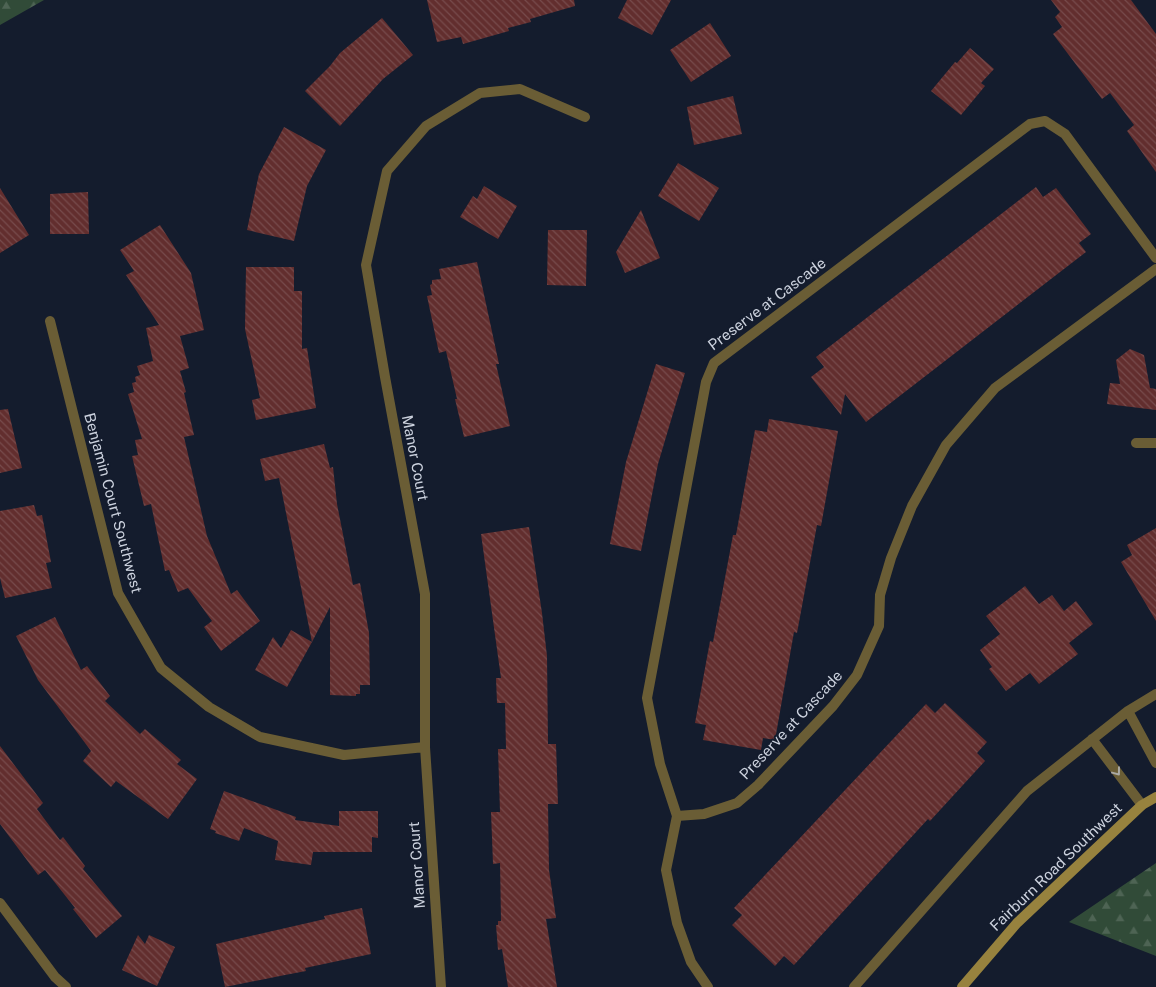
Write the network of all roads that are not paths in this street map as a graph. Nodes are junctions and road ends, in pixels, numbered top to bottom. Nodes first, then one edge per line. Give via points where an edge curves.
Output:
1 (585, 117) dead end
2 (1156, 258) edge
3 (1156, 269) edge
4 (50, 321) dead end
5 (1136, 443) dead end
6 (1156, 443) edge
7 (1156, 694) edge
8 (1128, 710) junction
9 (1092, 739) junction
10 (425, 747) junction
11 (1156, 763) edge
12 (1156, 797) edge
13 (1142, 805) junction
14 (677, 816) junction
15 (0, 903) edge
16 (66, 987) edge
17 (440, 987) edge
18 (708, 987) edge
19 (854, 987) edge
20 (962, 987) edge

1 - 10 street, Manor Court via 520,89 480,93 426,126 387,171 366,265 425,594
2 - 14 street, Preserve at Cascade via 1065,134 1044,121 1030,124 714,362 706,382 647,698 660,764
3 - 14 street, Preserve at Cascade via 995,388 946,445 912,506 891,558 880,595 879,626 857,675 833,706 758,785 736,803 704,814
4 - 10 street, Benjamin Court Southwest via 118,593 161,668 209,706 260,737 344,755
5 - 6 street
7 - 8 street
8 - 9 street
8 - 11 street
9 -> 13 street
9 - 19 street via 1027,791
10 - 17 street, Manor Court
12 - 13 street, Fairburn Road Southwest
13 - 20 street, Fairburn Road Southwest via 1017,923
14 - 18 street, Preserve at Cascade via 666,870 677,923 688,954
15 - 16 street via 54,977

